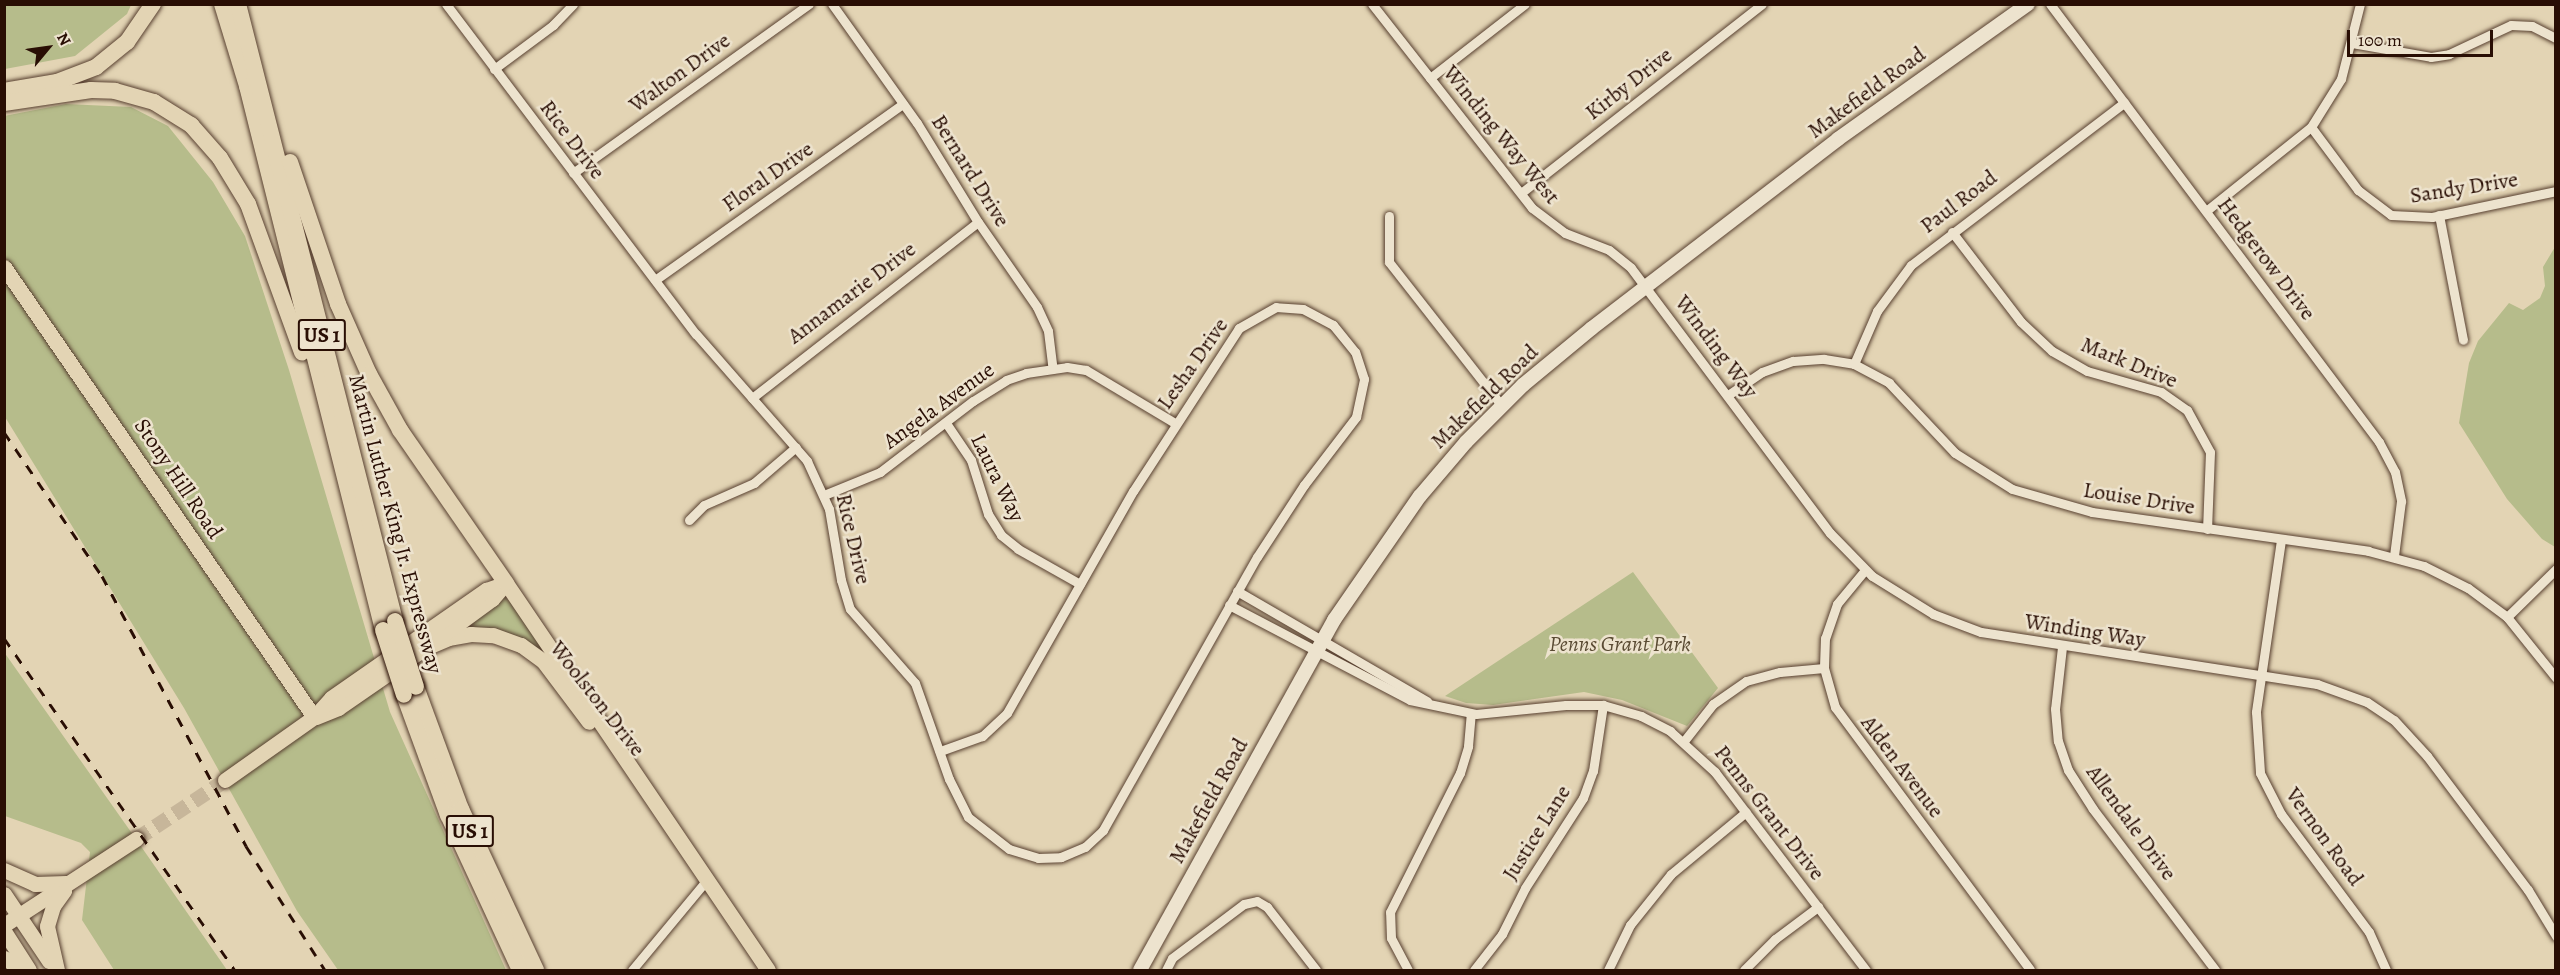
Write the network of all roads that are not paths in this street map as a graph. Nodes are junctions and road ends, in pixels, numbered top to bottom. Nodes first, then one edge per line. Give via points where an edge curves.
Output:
1 (153, 4) edge
2 (222, 4) edge
3 (238, 4) edge
4 (446, 4) edge
5 (573, 4) edge
6 (809, 4) edge
7 (832, 4) edge
8 (1372, 4) edge
9 (1525, 4) edge
10 (1762, 4) edge
11 (2028, 4) edge
12 (2050, 4) edge
13 (2360, 4) edge
14 (2556, 38) edge
15 (2352, 43) junction
16 (251, 48) junction
17 (494, 69) junction
18 (1430, 78) junction
19 (4, 91) edge
20 (4, 103) edge
21 (2124, 103) junction
22 (903, 104) junction
23 (2311, 127) junction
24 (573, 173) junction
25 (2556, 191) edge
26 (1521, 193) junction
27 (2206, 211) junction
28 (2439, 215) junction
29 (1389, 216) dead end
30 (978, 222) junction
31 (1952, 232) junction
32 (4, 267) edge
33 (655, 280) junction
34 (1646, 288) junction
35 (2463, 340) dead end
36 (1854, 364) junction
37 (1053, 369) junction
38 (1728, 395) junction
39 (752, 398) junction
40 (1501, 405) junction
41 (946, 423) junction
42 (1175, 423) junction
43 (796, 447) junction
44 (337, 455) junction
45 (824, 495) junction
46 (689, 520) dead end
47 (2207, 529) junction
48 (2281, 540) junction
49 (2394, 556) junction
50 (2556, 568) edge
51 (1865, 570) junction
52 (506, 583) junction
53 (1080, 584) junction
54 (1237, 591) junction
55 (1229, 605) junction
56 (2507, 617) junction
57 (389, 626) junction
58 (1319, 646) junction
59 (2062, 647) junction
60 (425, 648) junction
61 (1824, 668) junction
62 (2261, 676) junction
63 (2556, 678) edge
64 (410, 691) junction
65 (1603, 705) junction
66 (1439, 708) junction
67 (1471, 714) junction
68 (314, 717) junction
69 (1684, 741) junction
70 (940, 751) junction
71 (225, 780) tunnel mouth
72 (654, 806) junction
73 (1746, 812) junction
74 (136, 839) tunnel mouth
75 (4, 870) edge
76 (706, 881) junction
77 (72, 882) junction
78 (4, 894) edge
79 (1818, 907) junction
80 (20, 918) junction
81 (4, 925) edge
82 (4, 931) edge
83 (2556, 936) edge
84 (4, 958) edge
85 (27, 970) edge
86 (56, 970) edge
87 (520, 970) edge
88 (536, 970) edge
89 (632, 970) edge
90 (768, 970) edge
91 (1140, 970) edge
92 (1166, 970) edge
93 (1316, 970) edge
94 (1408, 970) edge
95 (1474, 970) edge
96 (1608, 970) edge
97 (1744, 970) edge
98 (1866, 970) edge
99 (2030, 970) edge
100 (2215, 970) edge
101 (2386, 970) edge

1 - 19 highway via 127,42 96,67 57,82
2 - 44 highway, Martin Luther King Jr. Expressway / US 1 via 247,86
3 - 16 highway, Martin Luther King Jr. Expressway / US 1
4 - 17 street, Rice Drive
5 - 17 street
6 - 24 street, Walton Drive
7 - 22 street, Bernard Drive
8 - 18 street, Winding Way West
9 - 18 street
10 - 26 street, Kirby Drive
11 - 34 street, Makefield Road via 1857,124
12 - 21 street, Hedgerow Drive
13 - 15 street
14 - 15 street via 2532,26 2511,25 2449,54 2431,57
15 - 23 street via 2341,79
16 - 52 highway via 329,279 369,374 400,430
16 - 57 highway, Martin Luther King Jr. Expressway / US 1
17 - 24 street, Rice Drive
18 - 26 street, Winding Way West
20 - 44 highway via 92,90 129,93 167,109 201,135 230,173 255,220
21 - 27 street, Hedgerow Drive
21 - 31 street, Paul Road
22 - 30 street, Bernard Drive
22 - 33 street, Floral Drive
23 - 27 street
23 - 28 street, Sandy Drive via 2358,190 2382,210 2402,218
24 - 33 street, Rice Drive
25 - 28 street, Sandy Drive
26 - 34 street, Winding Way West via 1543,219 1574,238 1619,257
27 - 49 street, Hedgerow Drive via 2390,460 2401,501
28 - 35 street
29 - 40 street via 1389,262
30 - 37 street, Bernard Drive via 1044,320
30 - 39 street, Annamarie Drive
31 - 36 street, Paul Road via 1900,277 1877,311
31 - 47 street, Mark Drive via 2021,322 2052,351 2087,371 2161,392 2187,410 2210,452
32 - 68 main road, Stony Hill Road
33 - 39 street, Rice Drive
34 - 38 street, Winding Way
34 - 40 street, Makefield Road
36 - 38 street, Louise Drive via 1824,359 1793,361 1762,372
36 - 47 street, Louise Drive via 1889,383 1955,453 2012,489 2061,506
37 - 41 street, Angela Avenue via 1006,380
37 - 42 street, Angela Avenue via 1077,367 1101,376
38 - 51 street, Winding Way via 1830,533
39 - 43 street, Rice Drive
40 - 58 street, Makefield Road via 1420,496
41 - 45 street, Angela Avenue via 880,472
41 - 53 street, Laura Way via 971,460 988,514 1001,535
42 - 53 street, Lesha Drive
42 - 54 street, Lesha Drive via 1234,334 1265,311 1286,306 1315,313 1341,333 1358,359 1364,388 1356,417 1304,485
43 - 45 street, Rice Drive
43 - 46 street via 754,483 704,505
44 - 57 highway, Martin Luther King Jr. Expressway / US 1
45 - 70 street, Rice Drive via 850,609 915,683
47 - 48 street, Louise Drive
48 - 49 street, Louise Drive
48 - 62 street, Vernon Road
49 - 56 street, Louise Drive via 2448,576
50 - 56 street
51 - 59 street, Winding Way via 1909,601 1961,626
51 - 61 street, Alden Avenue via 1831,616
52 - 60 main road, Woolston Drive via 492,599
52 - 68 main road, Woolston Drive via 486,590 331,698
52 - 72 main road, Woolston Drive
53 - 70 street, Lesha Drive via 1007,714 982,736
54 - 55 street, Rice Drive
54 - 58 street
55 - 58 street
55 - 70 street, Rice Drive via 1116,810 1095,839 1074,853 1038,858 997,842 968,817
56 - 63 street, Louise Drive
57 - 64 highway, Martin Luther King Jr. Expressway / US 1, bridge
58 - 66 street, Penns Grant Drive
58 - 66 street, Penns Grant Drive via 1389,692
58 - 91 street, Makefield Road
59 - 62 street, Winding Way
59 - 100 street, Allendale Drive via 2055,709 2058,741 2068,770
60 - 68 main road, Woolston Drive via 338,708
60 - 72 main road, Woolston Drive via 448,638 482,634 512,641 536,655
61 - 69 street via 1780,672 1746,681 1713,704
61 - 99 street, Alden Avenue via 1828,690 1844,724
62 - 83 street, Winding Way via 2338,689 2394,720 2427,756 2501,854
62 - 101 street, Vernon Road via 2254,734 2266,789 2369,932
64 - 87 highway, Martin Luther King Jr. Expressway / US 1 via 448,814
64 - 88 highway, Martin Luther King Jr. Expressway / US 1
65 - 67 street, Penns Grant Drive
65 - 69 street, Penns Grant Drive via 1641,716
65 - 95 street, Justice Lane via 1593,771 1583,798 1525,888 1502,934
66 - 67 street, Penns Grant Drive
67 - 94 street via 1460,773 1390,912 1391,938
68 - 71 main road, Woolston Drive
69 - 73 street, Penns Grant Drive
72 - 76 main road, Woolston Drive
73 - 79 street, Penns Grant Drive
73 - 96 street via 1671,874 1630,925
74 - 77 main road
75 - 77 main road via 35,884
76 - 89 street
76 - 90 main road, Woolston Drive
77 - 80 main road
77 - 86 main road via 49,916 48,938
78 - 80 main road
79 - 97 street via 1775,939
79 - 98 street, Penns Grant Drive
80 - 81 main road
80 - 86 main road
82 - 85 main road
84 - 85 main road
92 - 93 street via 1172,958 1244,904 1257,900 1267,907

